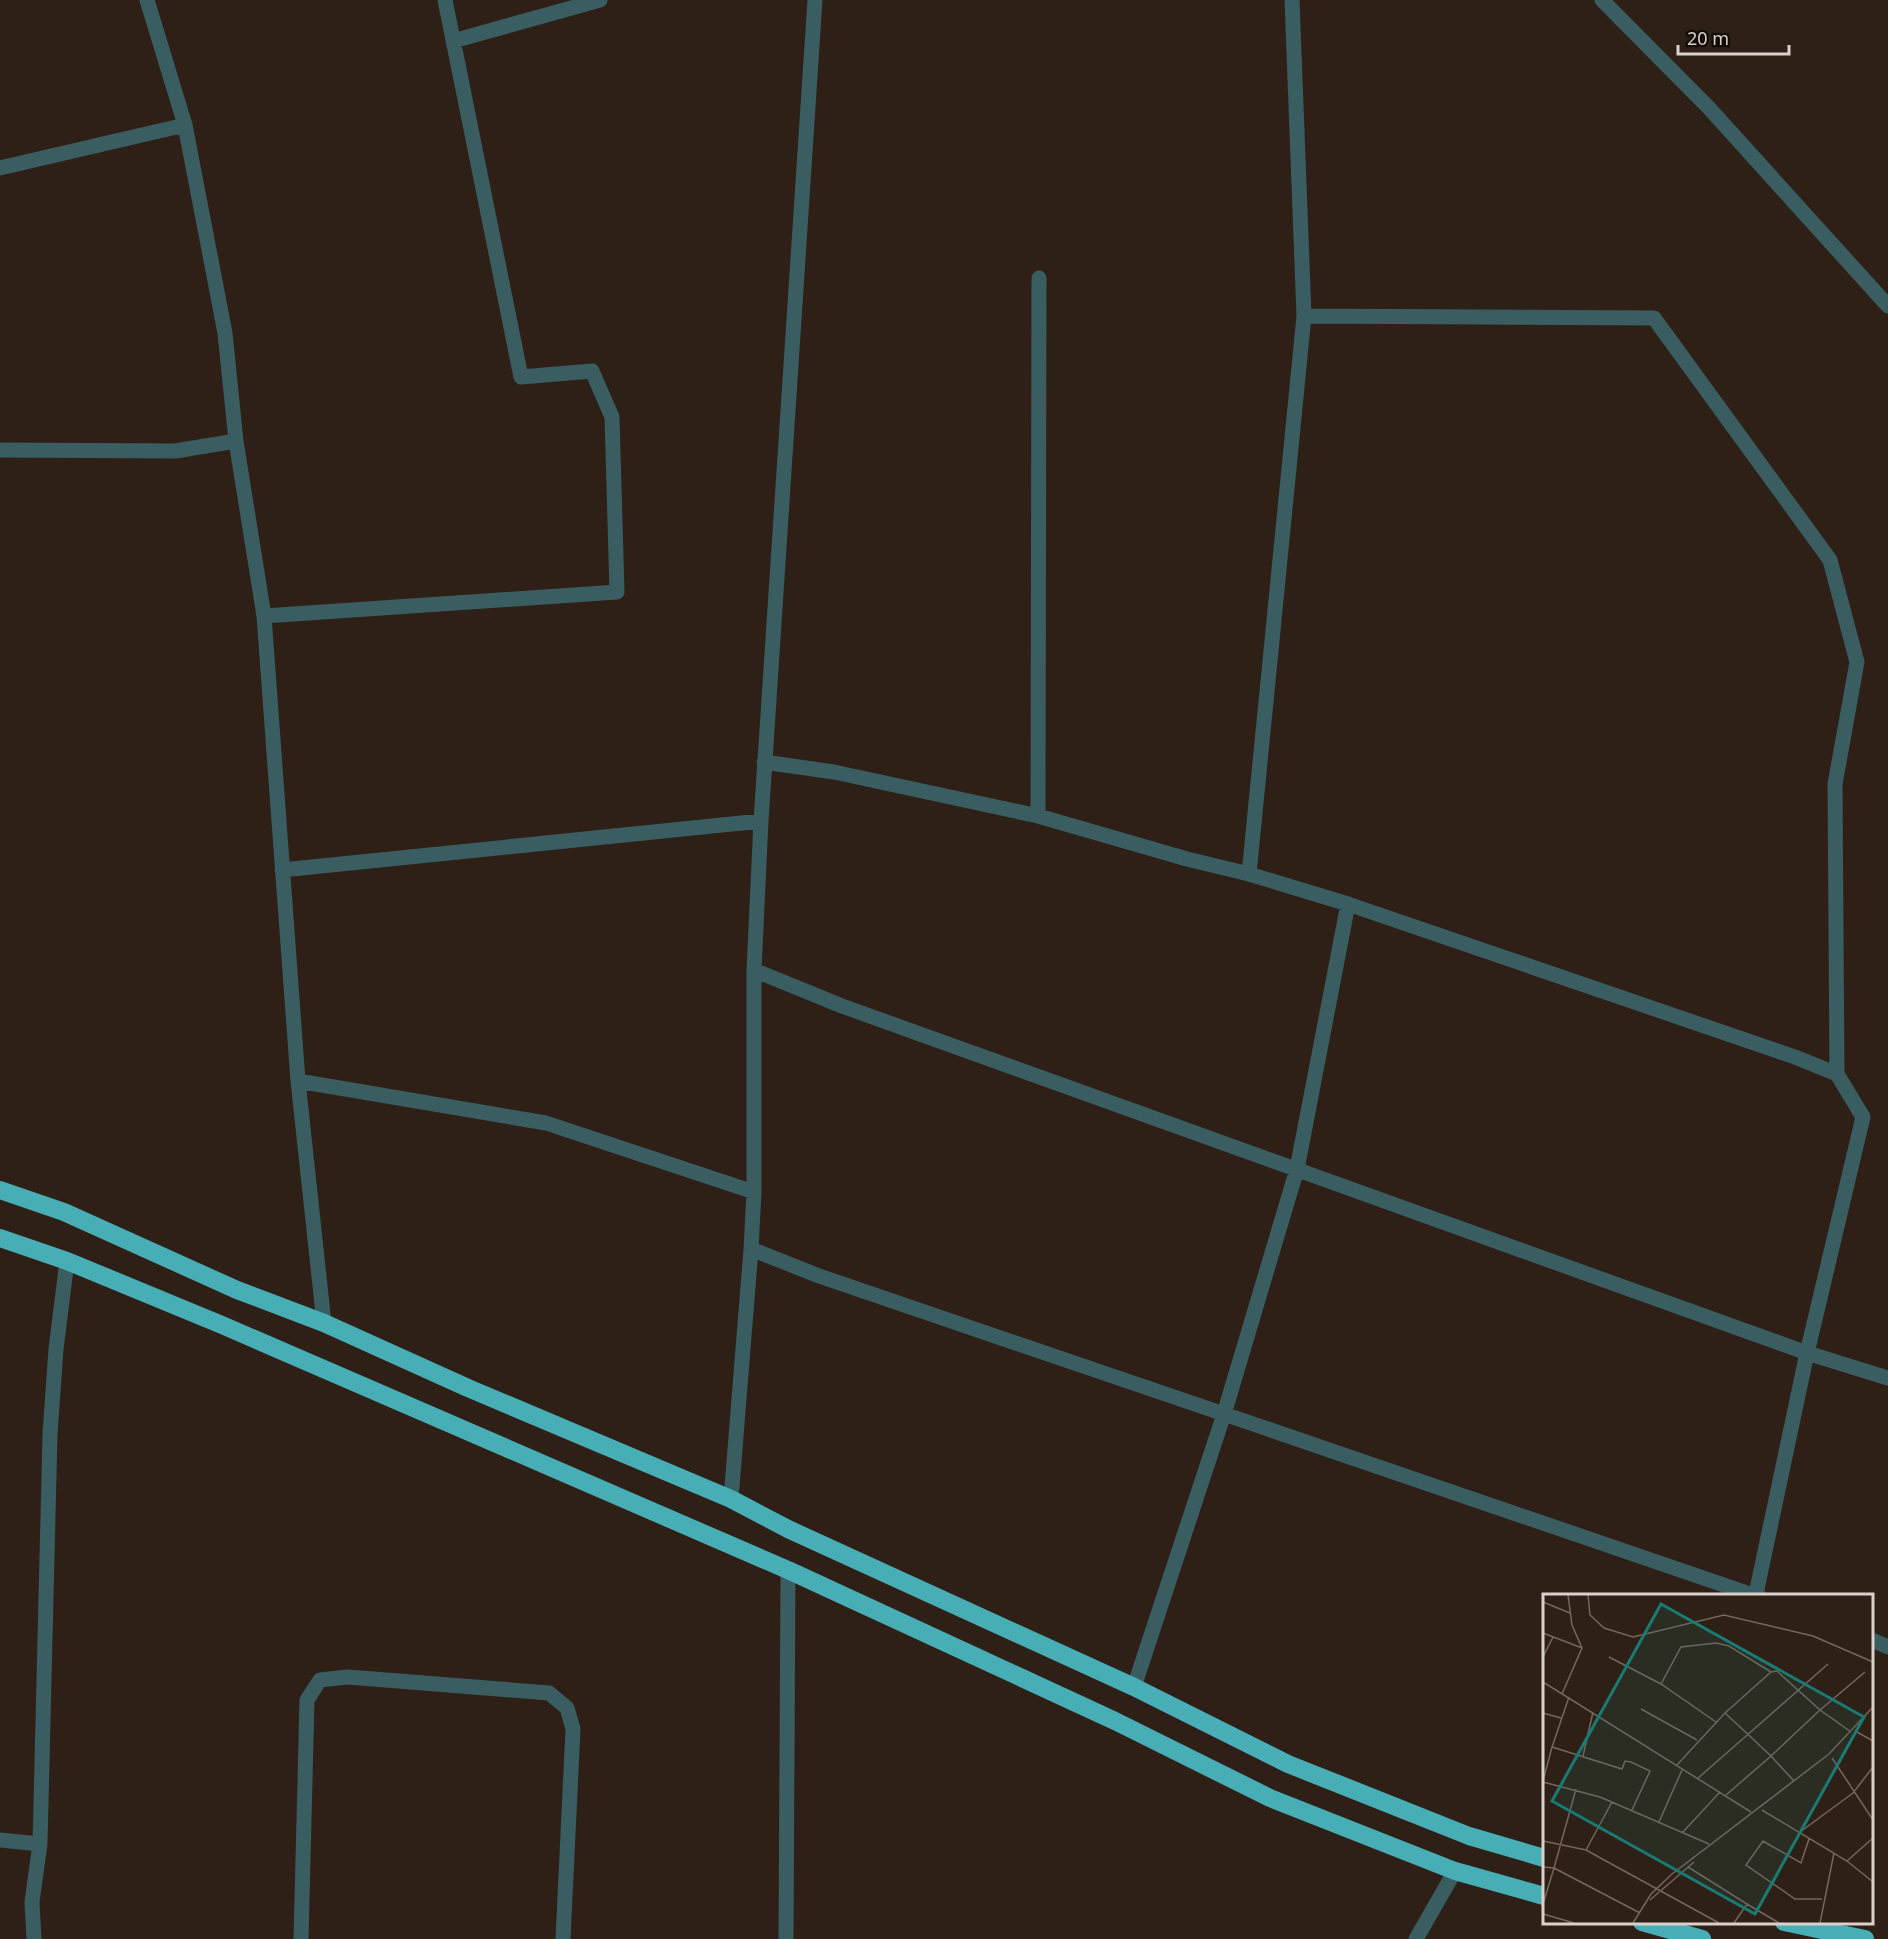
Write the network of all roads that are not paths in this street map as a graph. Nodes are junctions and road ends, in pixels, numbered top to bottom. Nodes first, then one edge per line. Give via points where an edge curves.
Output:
1 (147, 0) edge
2 (445, 0) edge
3 (600, 0) edge
4 (814, 0) edge
5 (1292, 0) edge
6 (1602, 0) edge
7 (453, 41) junction
8 (185, 125) junction
9 (0, 168) edge
10 (1039, 278) dead end
11 (1888, 306) edge
12 (1304, 316) junction
13 (236, 441) junction
14 (0, 450) edge
15 (264, 615) junction
16 (764, 762) junction
17 (1038, 816) junction
18 (761, 821) junction
19 (282, 870) junction
20 (1249, 874) junction
21 (1348, 904) junction
22 (754, 969) junction
23 (1837, 1074) junction
24 (298, 1081) junction
25 (1297, 1169) junction
26 (0, 1190) edge
27 (754, 1192) junction
28 (0, 1238) edge
29 (751, 1249) junction
30 (67, 1261) junction
31 (324, 1323) junction
32 (1807, 1353) junction
33 (1888, 1378) edge
34 (1224, 1414) junction
35 (731, 1499) junction
36 (788, 1570) junction
37 (1754, 1594) edge
38 (1757, 1594) edge
39 (1873, 1640) edge
40 (1888, 1647) edge
41 (1134, 1687) junction
42 (0, 1840) edge
43 (40, 1844) junction
44 (1543, 1857) edge
45 (1455, 1871) junction
46 (1543, 1895) edge
47 (1646, 1924) edge
48 (1789, 1924) edge
49 (34, 1939) edge
50 (301, 1939) edge
51 (563, 1939) edge
52 (786, 1939) edge
53 (1416, 1939) edge
54 (1702, 1939) edge
55 (1865, 1939) edge

1 - 8 street
2 - 7 street
3 - 7 street
4 - 16 street
5 - 12 street
6 - 11 street via 1709,108
7 - 15 street via 521,377 592,371 612,417 617,592
8 - 9 street
8 - 13 street via 225,333
10 - 17 street
12 - 20 street
12 - 23 street via 1654,318 1830,560 1857,662 1835,784
13 - 14 street via 175,452
13 - 15 street
15 - 19 street
16 - 17 street via 834,772
16 - 18 street
17 - 20 street
18 - 19 street
18 - 22 street
19 - 24 street
20 - 21 street
21 - 23 street
21 - 25 street
22 - 25 street via 842,1006
22 - 27 street
23 - 32 street via 1863,1117
24 - 27 street via 546,1123
24 - 31 street
25 - 32 street
25 - 34 street
26 - 31 highway via 64,1212 237,1290
27 - 29 street
28 - 30 highway
29 - 34 street via 819,1276
29 - 35 street
30 - 36 highway
30 - 43 street via 50,1434
31 - 35 highway
32 - 33 street
32 - 38 street
34 - 37 street
34 - 41 street
35 - 41 highway via 788,1529
36 - 45 highway via 1115,1721 1270,1798
36 - 52 street
39 - 40 street
41 - 44 highway via 1288,1764 1469,1836
42 - 43 street
43 - 49 street via 32,1902
45 - 46 highway
45 - 53 street
47 - 54 highway
48 - 55 highway
50 - 51 street via 307,1700 320,1680 348,1677 549,1693 567,1708 573,1730

